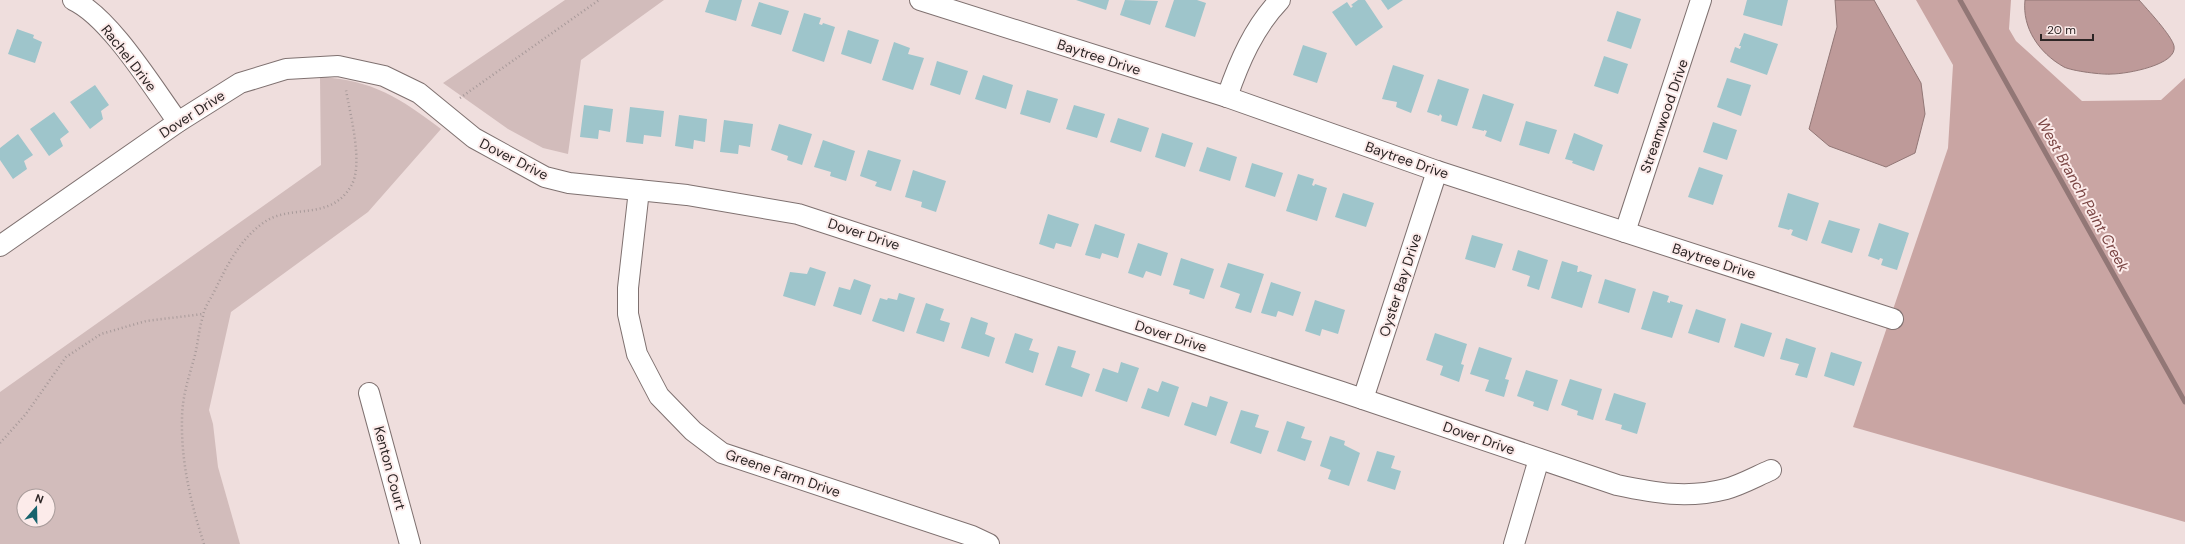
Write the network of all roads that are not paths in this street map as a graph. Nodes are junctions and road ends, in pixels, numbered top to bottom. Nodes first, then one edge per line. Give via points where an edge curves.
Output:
1 (73, 0) edge
2 (920, 0) edge
3 (1280, 0) edge
4 (1701, 0) edge
5 (972, 8) edge
6 (1227, 97) junction
7 (178, 122) junction
8 (1437, 170) junction
9 (639, 190) junction
10 (1625, 232) junction
11 (0, 246) edge
12 (1893, 319) dead end
13 (369, 393) dead end
14 (1363, 399) junction
15 (1539, 459) junction
16 (1771, 470) dead end
17 (410, 544) edge
18 (989, 544) edge
19 (1514, 544) edge

1 - 7 street, Rachel Drive via 108,27
2 - 5 street, Baytree Drive
3 - 6 street via 1252,37
4 - 10 street, Streamwood Drive
5 - 6 street, Baytree Drive
6 - 8 street, Baytree Drive
7 - 9 street, Dover Drive via 240,83 286,69 338,66 384,76 419,93 474,138 545,177 568,183
7 - 11 street, Dover Drive
8 - 10 street, Baytree Drive
8 - 14 street, Oyster Bay Drive
9 - 14 street, Dover Drive via 695,196 805,216
9 - 18 street, Greene Farm Drive via 628,288 628,314 637,354 659,396 694,431 722,453
10 - 12 street, Baytree Drive
13 - 17 street, Kenton Court
14 - 15 street, Dover Drive
15 - 16 street, Dover Drive via 1617,485 1661,494 1696,494 1727,489
15 - 19 street

